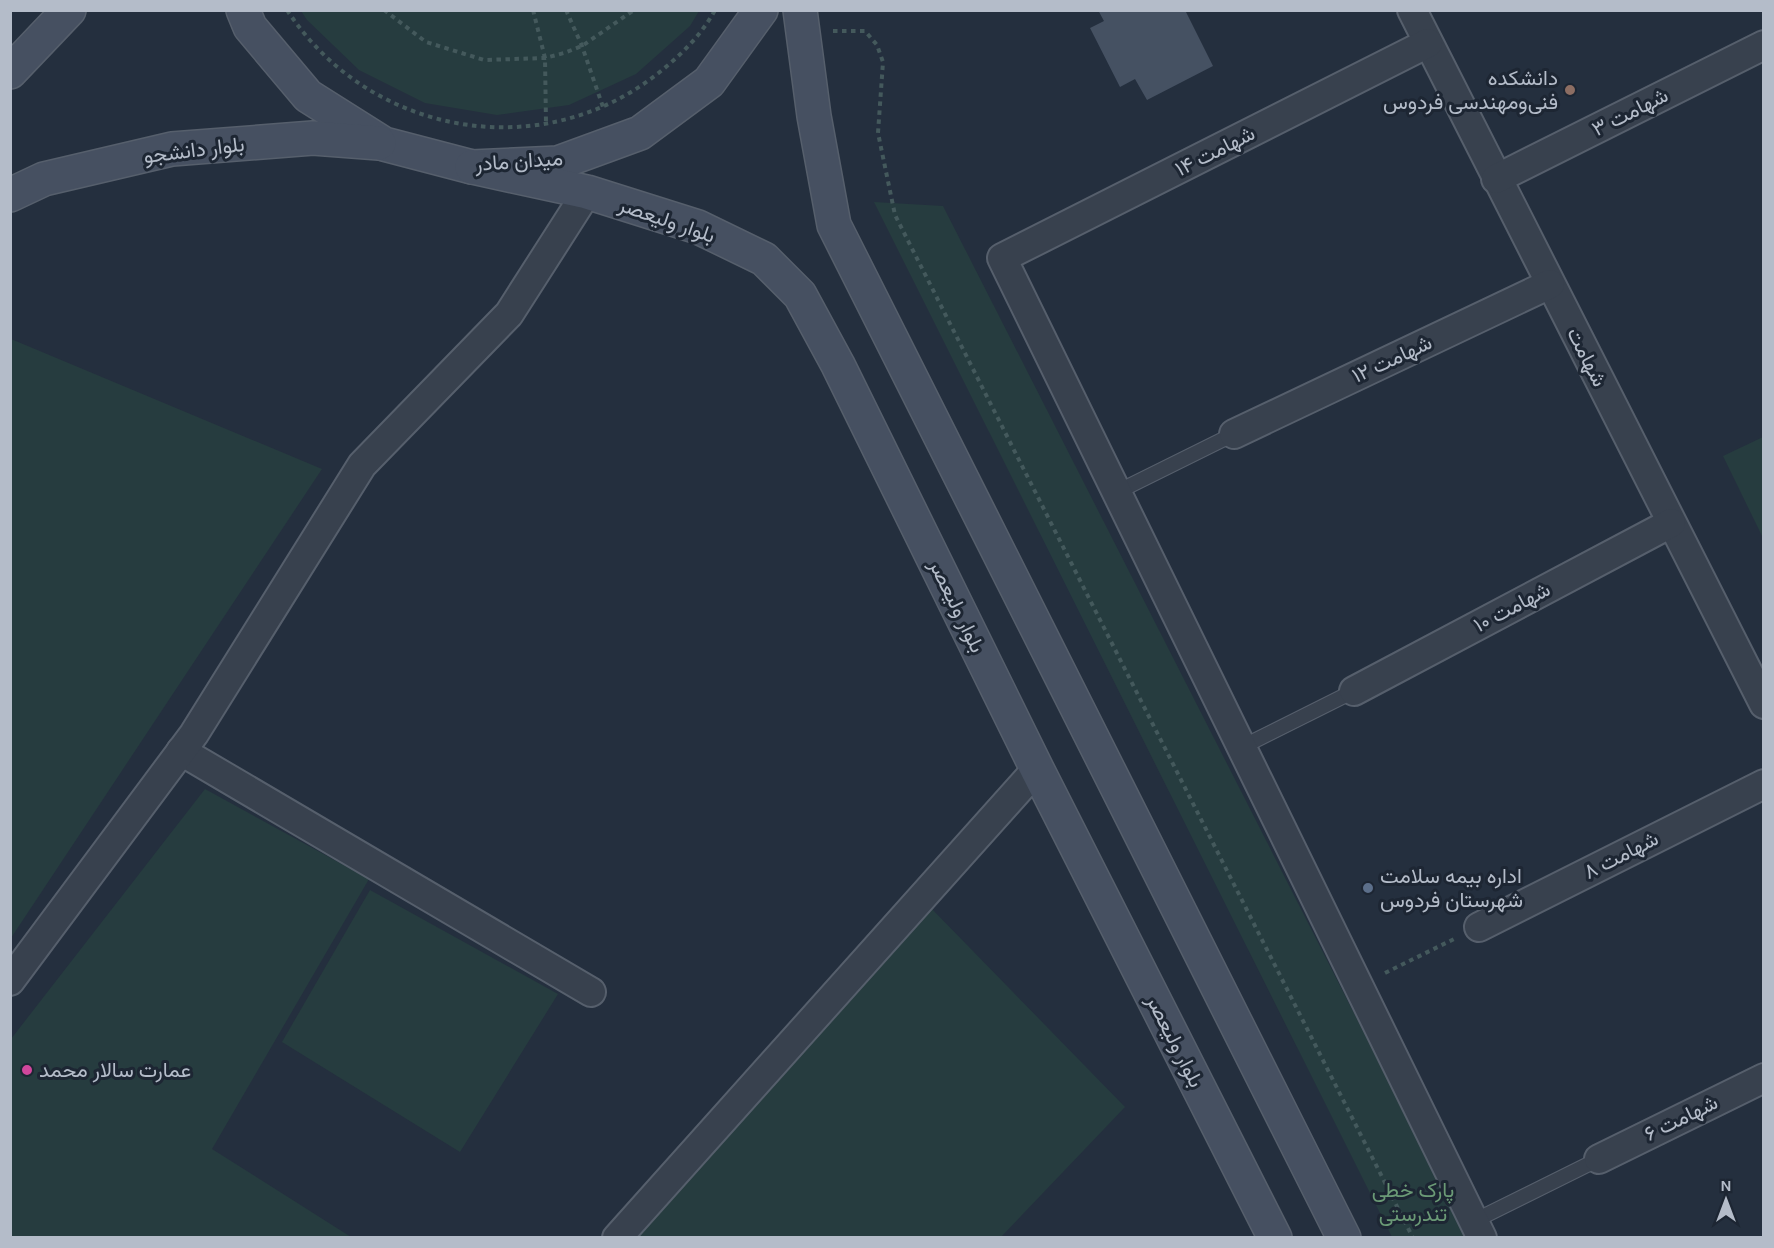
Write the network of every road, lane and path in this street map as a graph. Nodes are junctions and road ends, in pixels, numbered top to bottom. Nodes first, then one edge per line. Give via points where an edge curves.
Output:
1 (69, 10) edge
2 (243, 10) edge
3 (287, 10) edge
4 (384, 10) edge
5 (533, 10) edge
6 (566, 10) edge
7 (633, 10) edge
8 (715, 10) edge
9 (761, 10) edge
10 (1412, 10) edge
11 (801, 21) edge
12 (1428, 43) junction
13 (1764, 45) edge
14 (582, 46) junction
15 (545, 58) junction
16 (10, 72) edge
17 (603, 107) junction
18 (546, 124) junction
19 (384, 144) junction
20 (472, 167) junction
21 (1496, 179) junction
22 (587, 192) junction
23 (10, 195) edge
24 (1550, 284) junction
25 (1234, 434) joint
26 (1117, 492) junction
27 (1671, 522) junction
28 (1354, 691) joint
29 (1764, 704) edge
30 (1242, 747) junction
31 (181, 751) junction
32 (1037, 769) junction
33 (1764, 784) edge
34 (1479, 927) joint
35 (10, 981) edge
36 (1359, 986) junction
37 (591, 992) dead end
38 (1764, 1078) edge
39 (1599, 1159) joint
40 (1478, 1229) edge
41 (618, 1238) edge
42 (1275, 1238) edge
43 (1344, 1238) edge
44 (1413, 1238) edge

1 - 16 main road
2 - 19 main road, میدان مادر via 250,27 308,96
3 - 18 path via 303,36 342,73 388,102 439,121 482,127
4 - 15 path via 426,42 484,60
5 - 15 path
6 - 14 path
7 - 14 path
8 - 17 path via 680,55 644,85
9 - 20 main road, میدان مادر via 709,82 640,133 558,163
10 - 12 street, شهامت
11 - 43 main road via 834,225
11 - 44 path via 865,31 877,45 883,62 878,133 896,215
12 - 21 street, شهامت
12 - 26 street, شهامت ۱۴ via 1002,258
13 - 21 street, شهامت ۳
14 - 15 path
14 - 17 path
15 - 18 path
17 - 18 path
19 - 20 main road, میدان مادر
19 - 23 main road, بلوار دانشجو via 313,138 172,149 44,179
20 - 22 main road, بلوار ولیعصر
21 - 24 street, شهامت
22 - 31 street via 509,314 362,465
22 - 32 main road, بلوار ولیعصر via 698,227 764,259 800,295
24 - 25 street, شهامت ۱۲
24 - 27 street, شهامت
25 - 26 lane
26 - 30 street
27 - 28 street, شهامت ۱۰
27 - 29 street, شهامت
28 - 30 lane
30 - 36 street
31 - 35 street
31 - 37 street
32 - 41 street
32 - 42 main road, بلوار ولیعصر
33 - 34 street, شهامت ۸
34 - 36 path
36 - 40 street
38 - 39 street, شهامت ۶
39 - 40 lane

